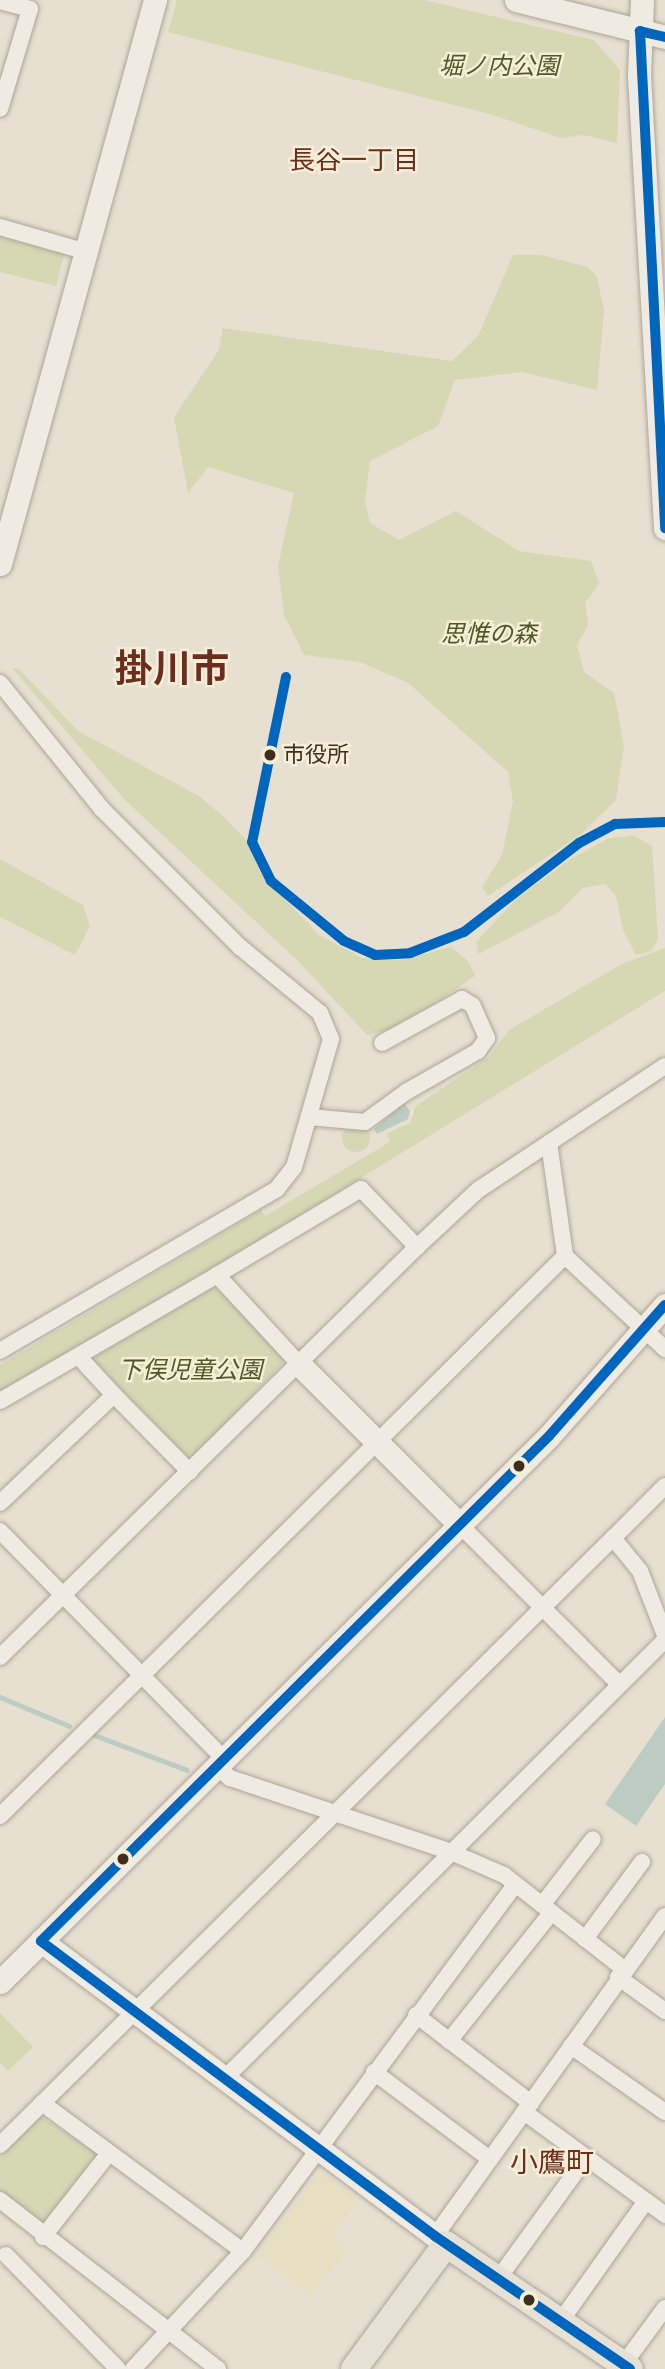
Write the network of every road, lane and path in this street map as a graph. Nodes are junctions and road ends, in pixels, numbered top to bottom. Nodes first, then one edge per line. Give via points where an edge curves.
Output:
1 (155, 0) edge
2 (516, 0) edge
3 (642, 0) edge
4 (0, 1) edge
5 (640, 31) junction
6 (665, 37) edge
7 (0, 109) edge
8 (0, 226) edge
9 (87, 252) junction
10 (665, 528) edge
11 (0, 564) edge
12 (0, 683) edge
13 (382, 1044) dead end
14 (665, 1066) edge
15 (309, 1117) junction
16 (549, 1143) junction
17 (417, 1247) junction
18 (565, 1255) junction
19 (217, 1275) junction
20 (665, 1305) edge
21 (644, 1333) junction
22 (665, 1349) edge
23 (0, 1351) edge
24 (78, 1356) junction
25 (299, 1364) junction
26 (114, 1395) junction
27 (0, 1401) edge
28 (377, 1441) junction
29 (190, 1472) junction
30 (665, 1486) edge
31 (0, 1503) edge
32 (459, 1524) junction
33 (0, 1531) edge
34 (613, 1538) junction
35 (62, 1594) junction
36 (542, 1608) junction
37 (665, 1638) edge
38 (0, 1657) edge
39 (144, 1674) junction
40 (619, 1684) junction
41 (220, 1762) junction
42 (332, 1813) junction
43 (0, 1816) edge
44 (593, 1839) dead end
45 (451, 1852) junction
46 (642, 1862) dead end
47 (514, 1885) junction
48 (546, 1909) junction
49 (665, 1916) edge
50 (585, 1939) junction
51 (41, 1941) junction
52 (621, 1973) junction
53 (0, 1982) edge
54 (134, 2011) junction
55 (665, 2011) edge
56 (416, 2015) junction
57 (449, 2041) junction
58 (570, 2046) junction
59 (373, 2072) junction
60 (225, 2078) junction
61 (42, 2103) junction
62 (528, 2108) junction
63 (665, 2112) edge
64 (0, 2145) edge
65 (320, 2150) junction
66 (109, 2153) junction
67 (586, 2158) junction
68 (490, 2160) junction
69 (0, 2200) edge
70 (646, 2201) junction
71 (665, 2215) edge
72 (43, 2237) junction
73 (440, 2240) junction
74 (243, 2251) junction
75 (2, 2254) edge
76 (498, 2279) junction
77 (665, 2308) edge
78 (560, 2322) junction
79 (168, 2332) junction
80 (615, 2364) edge
81 (118, 2369) edge
82 (134, 2369) edge
83 (218, 2369) edge
84 (354, 2369) edge

1 - 9 street
2 - 5 street
3 - 5 street
4 - 7 street via 30,9
5 - 6 street
5 - 10 street
8 - 9 street
9 - 11 street
12 - 15 street via 102,809 240,947 320,1013 331,1039
13 - 15 street via 461,999 472,1005 487,1038 478,1051 405,1092 365,1122
14 - 16 street
15 - 23 street via 294,1167 277,1189
16 - 17 street via 478,1190
16 - 18 street
17 - 19 street via 361,1189
17 - 25 street
18 - 21 street
18 - 28 street
19 - 24 street
19 - 25 street
20 - 21 street
21 - 22 street
21 - 32 street
24 - 26 street
24 - 27 street
25 - 28 street
25 - 29 street
26 - 29 street
26 - 31 street
28 - 32 street
28 - 39 street
29 - 35 street
30 - 34 street
32 - 36 street
32 - 41 street
33 - 35 street
34 - 36 street
34 - 37 street via 640,1570
35 - 38 street
35 - 39 street
36 - 40 street
36 - 42 street
37 - 40 street
39 - 41 street
39 - 43 street
40 - 45 street
41 - 42 street via 230,1778
41 - 51 street
42 - 45 street
42 - 54 street
44 - 48 street
45 - 47 street via 504,1875
45 - 60 street
46 - 50 street
47 - 48 street
47 - 56 street
48 - 50 street
48 - 57 street
49 - 52 street
50 - 52 street
51 - 53 street
51 - 54 street
52 - 55 street
52 - 58 street
54 - 60 street
54 - 61 street
56 - 57 street
56 - 59 street
57 - 62 street
58 - 62 street
58 - 63 street
59 - 65 street
59 - 68 street
60 - 65 street
61 - 64 street
61 - 66 street
62 - 67 street
62 - 68 street
65 - 73 street
65 - 74 street
66 - 72 street
66 - 74 street
67 - 70 street
67 - 76 street
68 - 73 street
69 - 72 street
70 - 71 street
70 - 78 street
72 - 79 street
73 - 76 main road
73 - 84 main road
74 - 79 street
75 - 81 street
76 - 78 main road
77 - 80 street
78 - 80 main road
79 - 82 street
79 - 83 street

